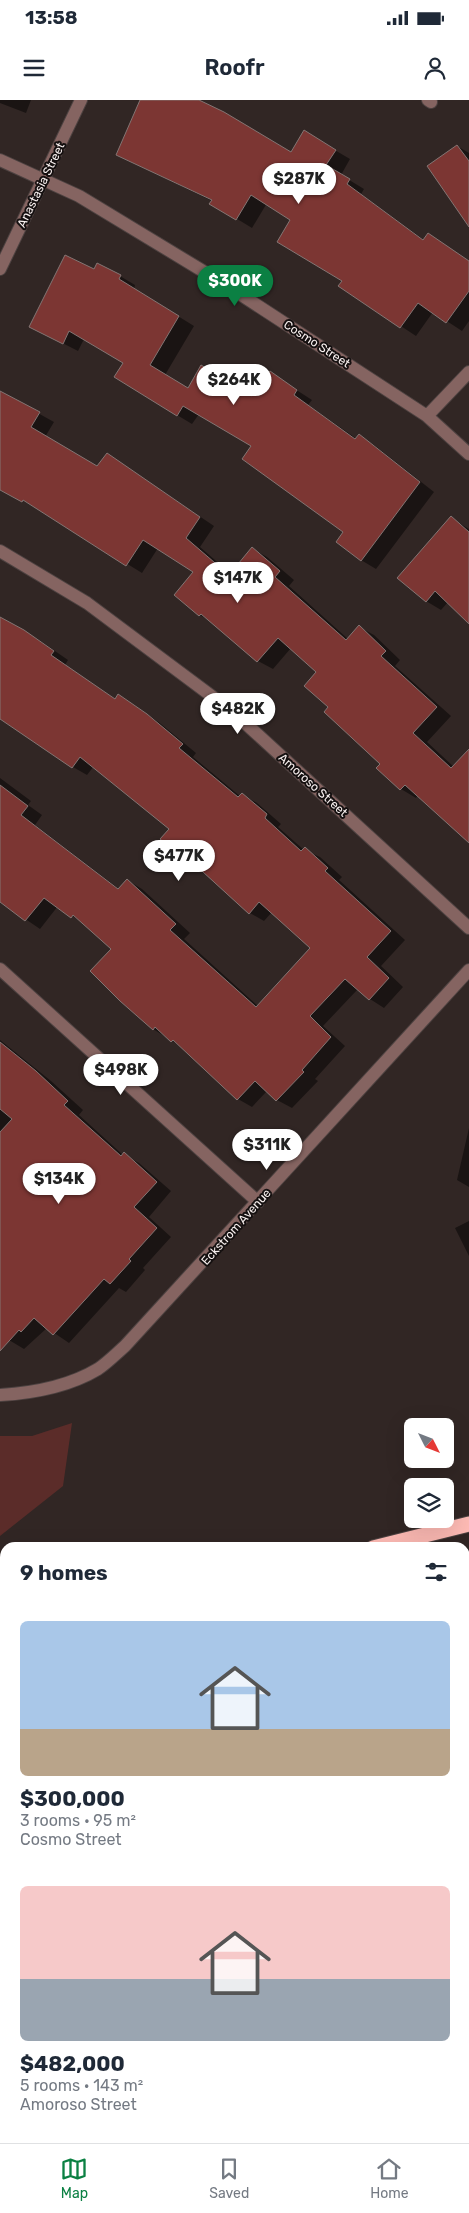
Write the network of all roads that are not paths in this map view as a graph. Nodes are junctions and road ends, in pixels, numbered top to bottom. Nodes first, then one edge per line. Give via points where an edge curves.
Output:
1 (81, 100) edge
2 (0, 160) edge
3 (44, 180) junction
4 (0, 269) edge
5 (469, 372) edge
6 (427, 416) junction
7 (469, 454) edge
8 (0, 551) edge
9 (469, 928) edge
10 (0, 969) edge
11 (469, 970) edge
12 (258, 1202) junction
13 (0, 1395) edge
14 (469, 1524) edge
15 (397, 1542) edge

1 - 3 street, Anastasia Street
2 - 3 street, Cosmo Street
3 - 4 street, Anastasia Street
3 - 6 street, Cosmo Street via 79,196 226,285
5 - 6 street
6 - 7 street, Cosmo Street
8 - 9 street, Amoroso Street via 87,603 233,712
10 - 12 street
11 - 12 street, Eckstrom Avenue
12 - 13 street, Eckstrom Avenue via 125,1346 99,1368 72,1382 24,1394
14 - 15 highway

